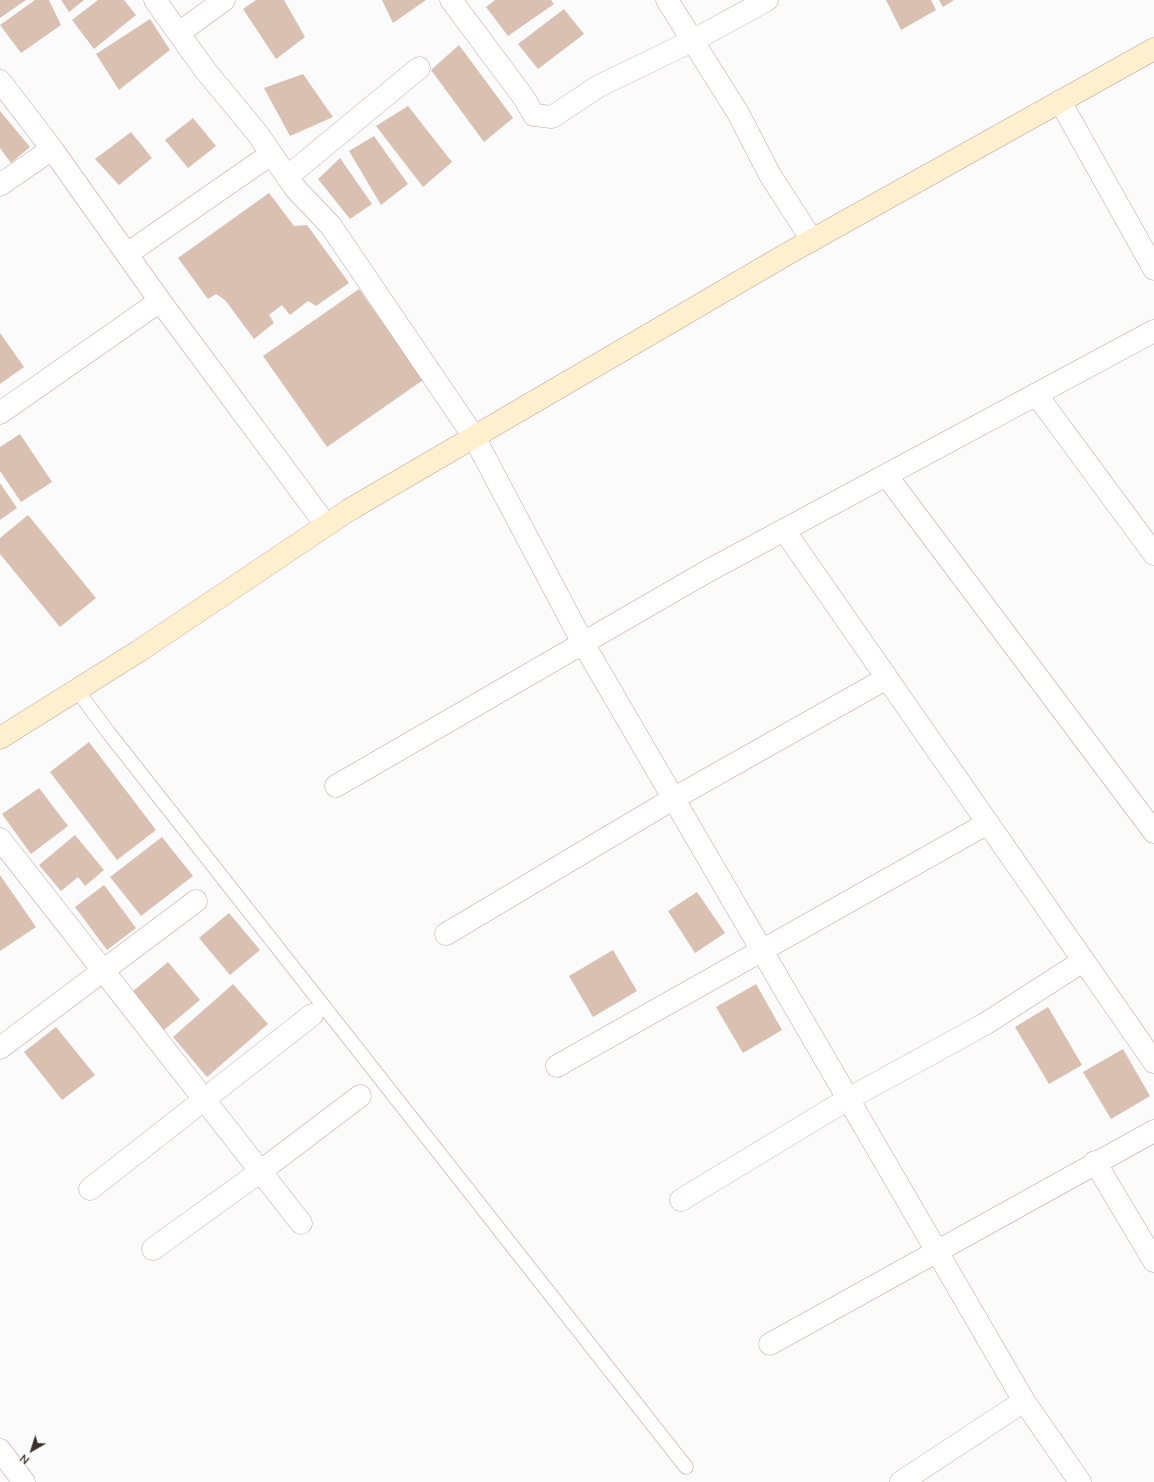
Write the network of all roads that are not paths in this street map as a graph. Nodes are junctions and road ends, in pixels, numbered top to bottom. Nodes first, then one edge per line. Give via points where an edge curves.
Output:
1 (155, 0) edge
2 (224, 0) edge
3 (451, 0) edge
4 (667, 0) edge
5 (767, 0) edge
6 (179, 33) junction
7 (692, 41) junction
8 (1154, 49) edge
9 (419, 68) dead end
10 (0, 80) edge
11 (1060, 101) junction
12 (52, 149) junction
13 (271, 154) junction
14 (287, 177) junction
15 (0, 185) edge
16 (812, 240) junction
17 (127, 254) junction
18 (1154, 269) edge
19 (160, 301) junction
20 (1154, 331) edge
21 (1036, 394) junction
22 (0, 413) edge
23 (474, 437) junction
24 (886, 475) junction
25 (326, 525) junction
26 (784, 530) junction
27 (1154, 554) edge
28 (583, 643) junction
29 (887, 678) junction
30 (76, 689) junction
31 (0, 738) edge
32 (336, 786) dead end
33 (673, 799) junction
34 (988, 823) junction
35 (1154, 832) edge
36 (0, 839) edge
37 (196, 901) dead end
38 (446, 934) dead end
39 (762, 950) junction
40 (1083, 961) junction
41 (103, 971) junction
42 (312, 1015) dead end
43 (0, 1048) edge
44 (1154, 1062) edge
45 (557, 1066) dead end
46 (360, 1096) dead end
47 (205, 1099) junction
48 (848, 1099) junction
49 (1154, 1130) edge
50 (1095, 1162) junction
51 (261, 1171) junction
52 (90, 1189) dead end
53 (681, 1200) dead end
54 (301, 1223) dead end
55 (153, 1249) dead end
56 (937, 1251) junction
57 (1154, 1261) edge
58 (770, 1344) dead end
59 (1024, 1401) junction
60 (0, 1450) edge
61 (686, 1467) dead end
62 (24, 1482) edge
63 (901, 1482) edge
64 (1080, 1482) edge

1 - 6 street
2 - 6 street
3 - 7 street via 534,115 552,117 599,86
4 - 7 street
5 - 7 street
6 - 13 street
7 - 16 street via 738,113 770,175
8 - 11 street
9 - 14 street
10 - 12 street
11 - 16 street
11 - 18 street
12 - 15 street
12 - 17 street
13 - 14 street
13 - 17 street
14 - 23 street via 331,226
16 - 23 street
17 - 19 street
19 - 22 street
19 - 25 street
20 - 21 street
21 - 24 street
21 - 27 street
23 - 25 street
23 - 28 street
24 - 26 street
24 - 35 street
25 - 30 street
26 - 28 street
26 - 29 street
28 - 32 street
28 - 33 street
29 - 33 street
29 - 34 street
30 - 31 street
30 - 61 lane
33 - 38 street
33 - 39 street
34 - 39 street
34 - 40 street
36 - 41 street
37 - 41 street
39 - 45 street
39 - 48 street
40 - 44 street
40 - 48 street via 985,1024
41 - 43 street
41 - 47 street
42 - 47 street
46 - 51 street
47 - 51 street
47 - 52 street
48 - 53 street
48 - 56 street
49 - 50 street
50 - 56 street
50 - 57 street
51 - 54 street
51 - 55 street
56 - 58 street
56 - 59 street
59 - 63 street
59 - 64 street
60 - 62 street

